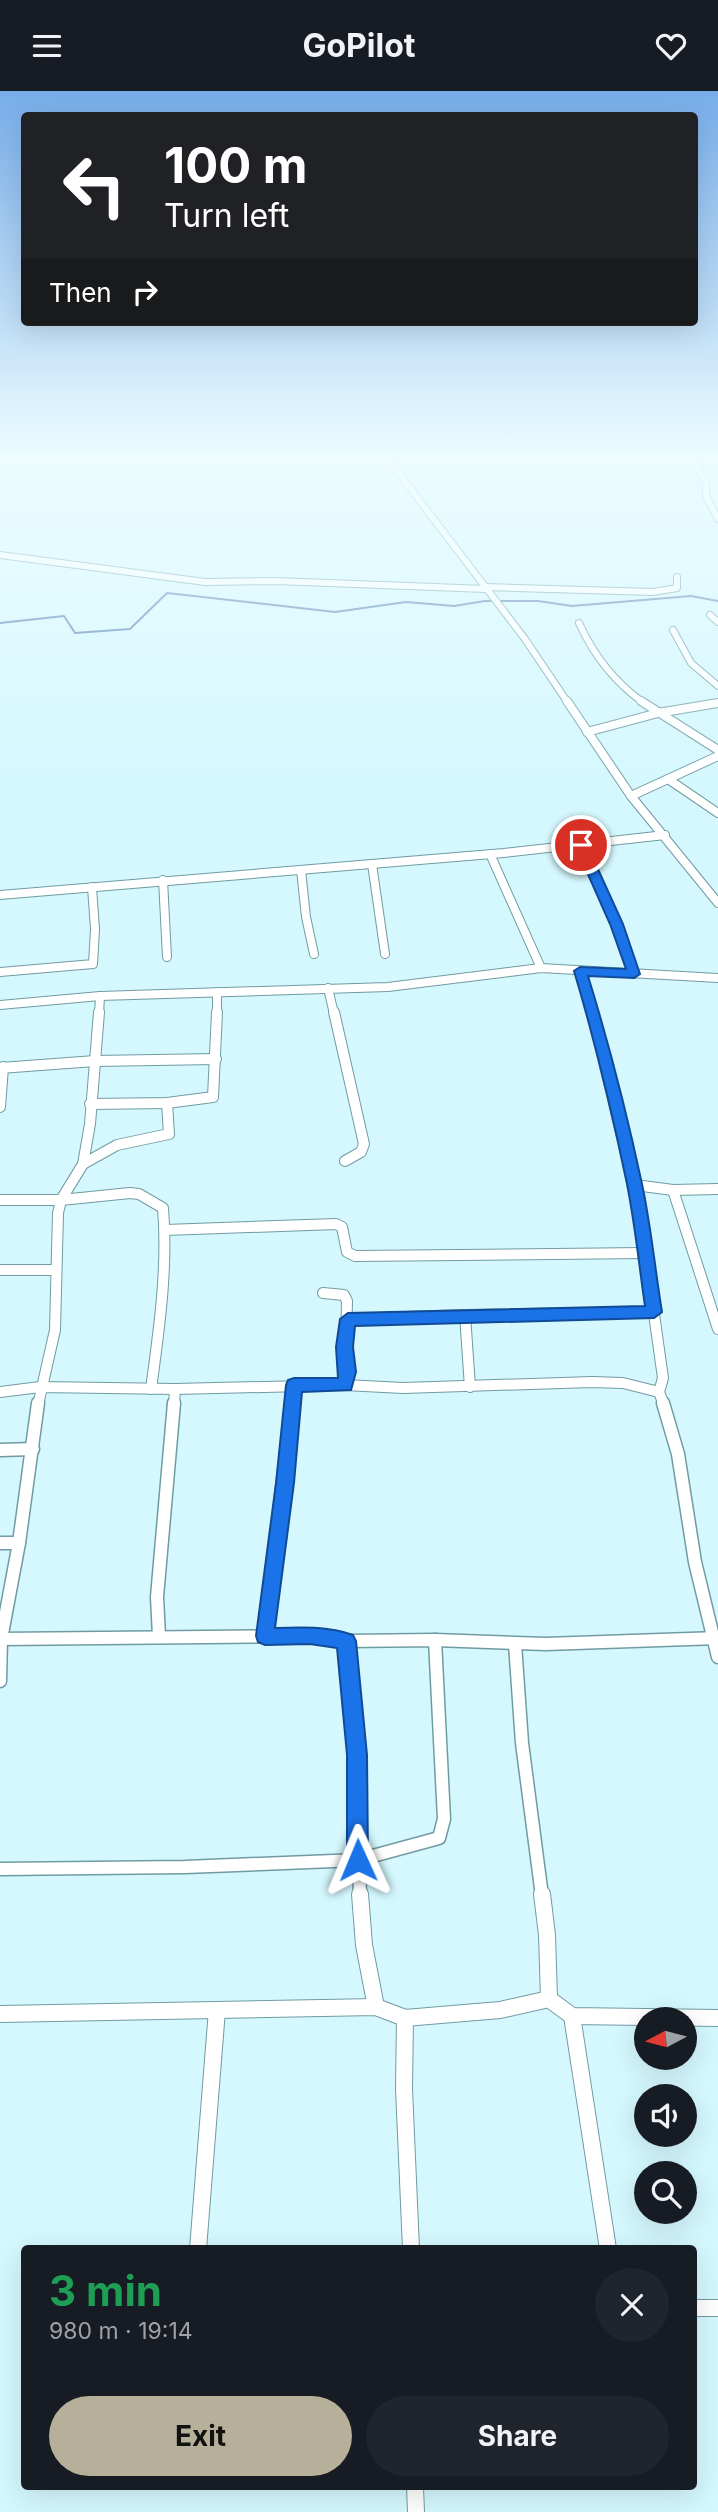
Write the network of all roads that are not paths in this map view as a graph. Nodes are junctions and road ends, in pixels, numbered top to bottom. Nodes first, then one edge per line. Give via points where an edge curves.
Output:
1 (91, 567) edge
2 (469, 567) edge
3 (677, 577) dead end
4 (485, 588) junction
5 (709, 615) dead end
6 (718, 622) edge
7 (579, 623) dead end
8 (673, 630) dead end
9 (718, 686) edge
10 (718, 703) edge
11 (658, 713) junction
12 (587, 732) junction
13 (718, 750) edge
14 (718, 756) edge
15 (668, 779) junction
16 (631, 796) junction
17 (718, 813) edge
18 (665, 835) junction
19 (581, 845) junction
20 (490, 854) junction
21 (372, 864) junction
22 (301, 870) junction
23 (163, 880) junction
24 (92, 887) junction
25 (0, 895) edge
26 (718, 903) edge
27 (314, 954) dead end
28 (385, 954) dead end
29 (167, 957) dead end
30 (541, 968) junction
31 (580, 971) junction
32 (0, 972) edge
33 (634, 974) junction
34 (718, 978) edge
35 (328, 988) junction
36 (217, 992) junction
37 (100, 996) junction
38 (0, 1005) edge
39 (216, 1059) junction
40 (95, 1061) junction
41 (1, 1068) edge
42 (167, 1103) junction
43 (90, 1104) junction
44 (0, 1107) edge
45 (345, 1161) dead end
46 (83, 1164) junction
47 (635, 1185) junction
48 (718, 1189) edge
49 (673, 1190) junction
50 (0, 1200) edge
51 (61, 1200) junction
52 (165, 1230) junction
53 (645, 1253) junction
54 (0, 1270) edge
55 (56, 1270) junction
56 (323, 1293) dead end
57 (654, 1312) junction
58 (465, 1315) junction
59 (348, 1319) junction
60 (718, 1329) edge
61 (294, 1385) junction
62 (345, 1385) junction
63 (40, 1387) junction
64 (470, 1387) junction
65 (151, 1389) junction
66 (175, 1389) junction
67 (0, 1392) edge
68 (659, 1392) junction
69 (33, 1449) junction
70 (0, 1450) edge
71 (0, 1543) edge
72 (19, 1543) junction
73 (159, 1636) junction
74 (265, 1636) junction
75 (717, 1638) edge
76 (0, 1639) edge
77 (435, 1640) junction
78 (346, 1641) junction
79 (515, 1644) junction
80 (718, 1657) edge
81 (0, 1681) edge
82 (358, 1860) junction
83 (0, 1869) edge
84 (549, 1999) junction
85 (376, 2007) junction
86 (217, 2010) junction
87 (0, 2014) edge
88 (572, 2016) junction
89 (405, 2018) junction
90 (718, 2018) edge
91 (198, 2245) edge
92 (411, 2245) edge
93 (607, 2245) edge
94 (697, 2308) edge
95 (718, 2308) edge
96 (415, 2490) edge
97 (416, 2512) edge

1 - 4 street via 205,582
2 - 4 street
3 - 4 street via 677,588 653,592
4 - 12 street via 526,639
5 - 6 street
7 - 11 street via 588,647 622,687
8 - 9 street via 691,663
10 - 11 street
11 - 12 street
11 - 13 street
12 - 16 street
14 - 15 street
15 - 16 street
15 - 17 street
16 - 18 street
18 - 19 street
18 - 26 street
19 - 20 street
19 - 33 street
20 - 21 street
20 - 30 street
21 - 22 street
21 - 28 street
22 - 23 street
22 - 27 street
23 - 24 street
23 - 29 street
24 - 25 street
24 - 32 street via 93,964
30 - 31 street
30 - 35 street via 388,988
31 - 33 street
31 - 47 street via 605,1052
33 - 34 street
35 - 36 street
35 - 45 street via 364,1144 361,1152
36 - 37 street
36 - 39 street
37 - 38 street
37 - 40 street
39 - 40 street
39 - 42 street via 213,1097
40 - 41 street
40 - 43 street
41 - 44 street
42 - 43 street
42 - 46 street via 169,1134 117,1146
43 - 46 street
46 - 51 street
47 - 49 street
47 - 53 street
48 - 49 street
49 - 60 street
50 - 51 street
51 - 52 street via 139,1194 163,1208
51 - 55 street
52 - 53 street via 337,1224 342,1227 347,1252 355,1256
52 - 65 street
53 - 57 street
54 - 55 street
55 - 63 street via 55,1330
56 - 59 street via 347,1299
57 - 58 street
57 - 68 street via 663,1378
58 - 59 street
58 - 64 street
59 - 62 street
61 - 62 street
61 - 66 street
61 - 74 street
62 - 64 street
63 - 65 street
63 - 67 street
63 - 69 street
64 - 68 street via 612,1383
65 - 66 street
66 - 73 street via 157,1597
68 - 75 street via 677,1448 695,1563
69 - 70 street
69 - 72 street
71 - 72 street
72 - 76 street
73 - 74 street
73 - 76 street
74 - 78 street
75 - 79 street
75 - 80 street
76 - 81 street
77 - 78 street
77 - 79 street
77 - 82 street via 444,1819 439,1837
78 - 82 street via 357,1755
79 - 84 street via 522,1743 547,1935
82 - 83 street
82 - 85 street via 363,1950
84 - 88 street
84 - 89 street via 500,2010
85 - 86 street
85 - 89 street
86 - 87 street
86 - 91 street
88 - 90 street
88 - 93 street
89 - 92 street
94 - 95 street
96 - 97 street

